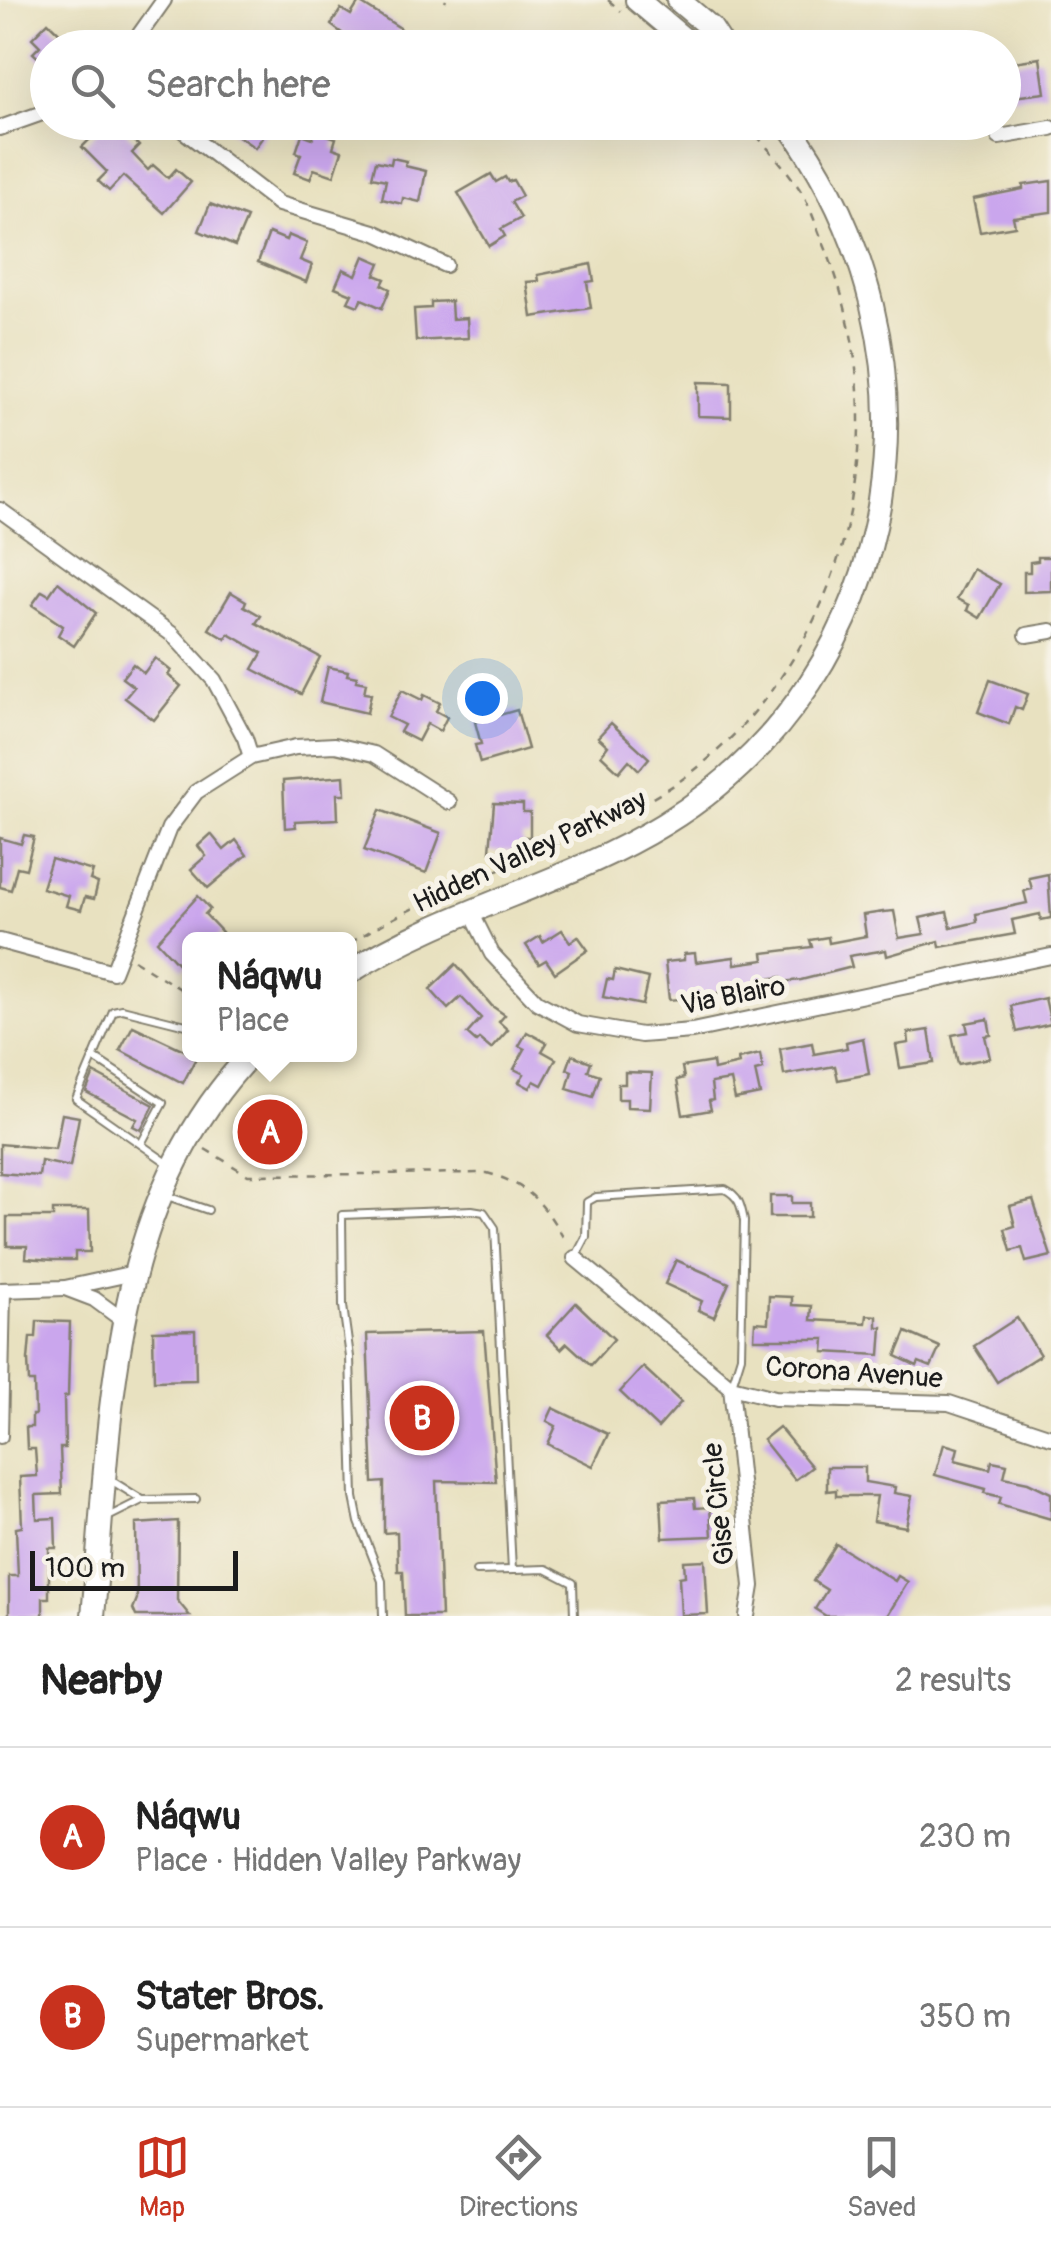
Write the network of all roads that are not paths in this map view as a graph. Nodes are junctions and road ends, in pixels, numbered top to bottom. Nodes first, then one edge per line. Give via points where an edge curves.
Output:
1 (164, 0) edge
2 (637, 0) edge
3 (678, 0) edge
4 (143, 30) edge
5 (673, 30) edge
6 (713, 30) edge
7 (30, 117) edge
8 (0, 128) edge
9 (1051, 128) edge
10 (1021, 134) edge
11 (195, 140) edge
12 (797, 140) edge
13 (445, 265) dead end
14 (0, 510) edge
15 (1051, 631) edge
16 (1027, 635) dead end
17 (251, 757) junction
18 (449, 802) dead end
19 (471, 912) junction
20 (0, 940) edge
21 (1051, 956) edge
22 (357, 969) edge
23 (182, 1024) edge
24 (93, 1057) junction
25 (236, 1062) edge
26 (141, 1144) junction
27 (173, 1166) junction
28 (160, 1194) junction
29 (208, 1210) dead end
30 (575, 1258) joint
31 (134, 1272) junction
32 (65, 1288) junction
33 (1, 1290) edge
34 (124, 1321) junction
35 (732, 1387) junction
36 (0, 1436) edge
37 (1051, 1438) edge
38 (106, 1477) junction
39 (196, 1499) dead end
40 (142, 1500) junction
41 (102, 1520) junction
42 (512, 1570) junction
43 (476, 1571) dead end
44 (92, 1616) edge
45 (383, 1616) edge
46 (574, 1616) edge
47 (747, 1616) edge

1 - 4 street
2 - 5 main road
3 - 6 main road
7 - 8 street
9 - 10 street
11 - 13 street via 279,204 374,232
12 - 19 main road, Hidden Valley Parkway via 858,255 879,331 887,414 876,525 839,631 792,706 713,790 618,850
14 - 17 street via 173,635 214,680
15 - 16 street
17 - 18 street via 335,745 374,754
17 - 20 street via 196,792 169,828 113,972
19 - 21 street, Via Blairo via 492,954 537,1002 578,1024 641,1035 692,1031
19 - 22 main road, Hidden Valley Parkway
23 - 24 lane via 113,1011
24 - 26 lane via 76,1099
24 - 26 lane via 163,1104
25 - 27 main road
26 - 27 lane
27 - 28 main road
28 - 29 lane
28 - 31 main road
30 - 35 street, Corona Avenue
30 - 35 lane via 586,1237 587,1202 596,1197 725,1189 735,1194 744,1240 741,1356
31 - 32 street
31 - 34 main road
32 - 33 street
32 - 34 street
33 - 36 street
34 - 38 main road
35 - 37 street, Corona Avenue via 776,1398 949,1402
35 - 47 street, Gise Circle via 752,1586
38 - 40 lane
38 - 41 main road
39 - 40 lane
40 - 41 lane
41 - 44 main road
42 - 43 lane
42 - 45 lane via 495,1228 484,1212 472,1210 342,1215 354,1498 382,1581
42 - 46 lane via 546,1569 573,1582

